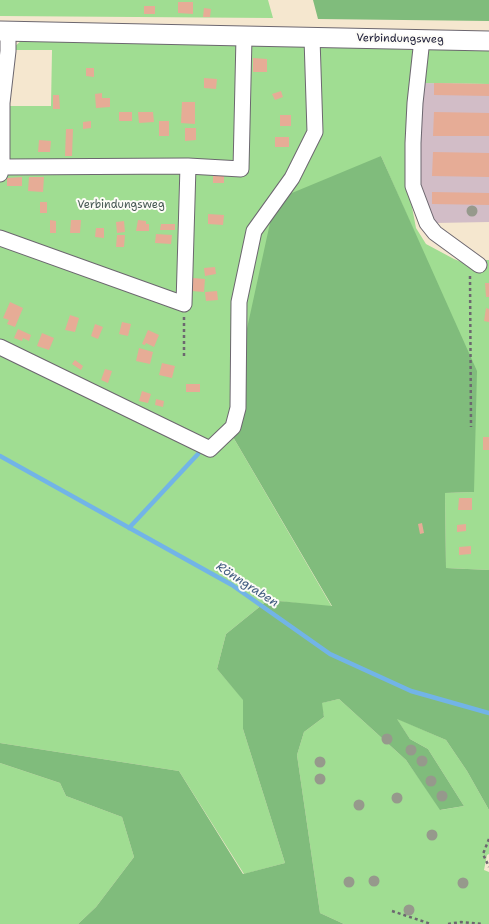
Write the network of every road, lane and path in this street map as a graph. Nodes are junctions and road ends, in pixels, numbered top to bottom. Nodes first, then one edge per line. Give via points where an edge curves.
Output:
1 (4, 31) edge
2 (244, 37) junction
3 (312, 38) junction
4 (422, 39) junction
5 (489, 41) edge
6 (3, 56) edge
7 (188, 166) junction
8 (1, 170) edge
9 (0, 238) edge
10 (474, 262) joint
11 (184, 304) junction
12 (0, 348) edge
13 (184, 357) dead end
14 (471, 427) dead end
15 (489, 839) edge
16 (489, 867) edge
17 (392, 911) dead end
18 (431, 924) edge
19 (448, 924) edge
20 (483, 924) edge

1 - 2 main road, Verbindungsweg
1 - 6 lane
2 - 3 main road, Verbindungsweg
2 - 7 lane via 241,169
3 - 4 main road, Verbindungsweg
3 - 12 lane via 314,132 292,178 254,230 238,302 238,408 233,427 210,449
4 - 5 main road, Verbindungsweg
4 - 10 lane via 415,104 413,186 427,223 435,233
6 - 8 lane
7 - 8 lane
7 - 11 lane
9 - 11 lane
10 - 14 path
11 - 13 path
15 - 16 path via 483,854
17 - 18 path
19 - 20 path

